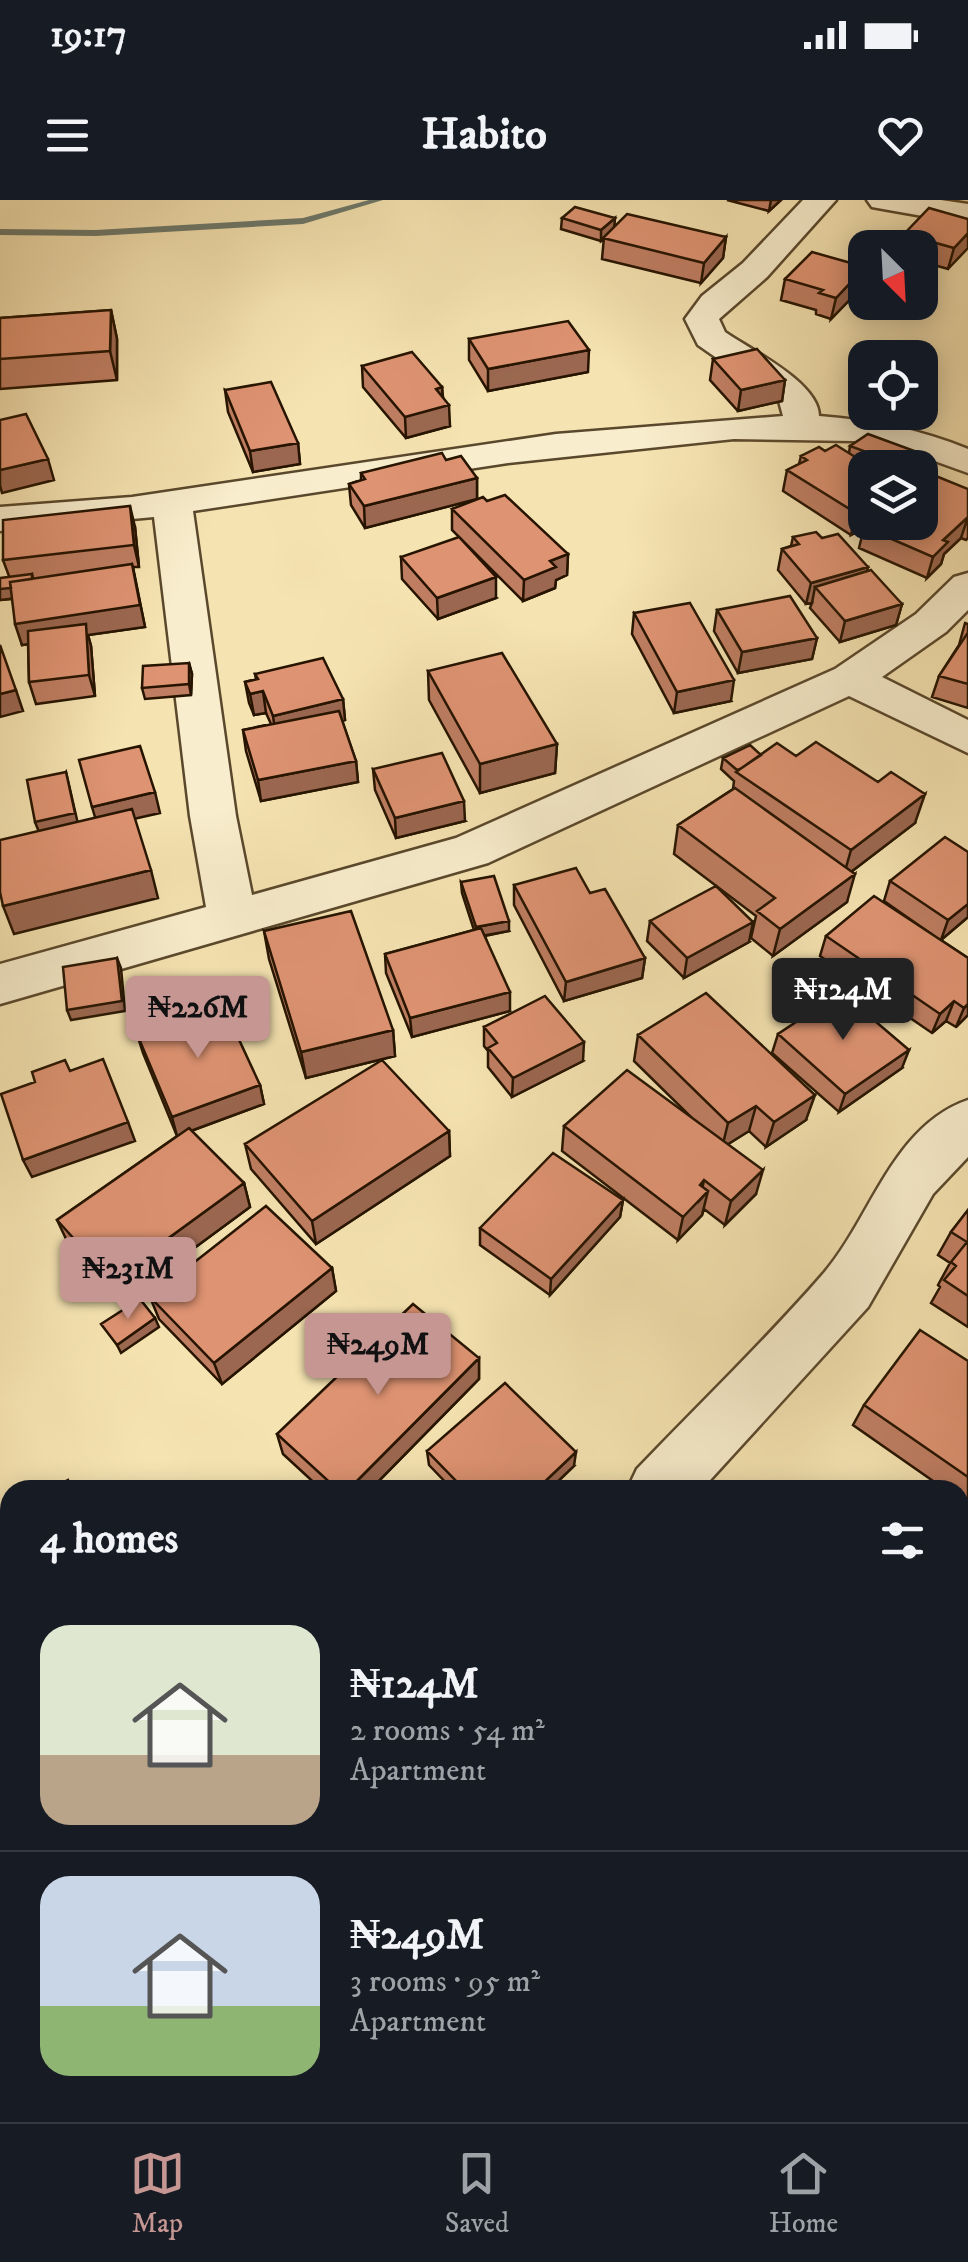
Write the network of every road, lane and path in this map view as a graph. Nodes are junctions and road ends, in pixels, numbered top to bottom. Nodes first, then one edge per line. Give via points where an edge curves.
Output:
1 (820, 200) edge
2 (883, 200) edge
3 (968, 214) edge
4 (801, 428) junction
5 (968, 462) edge
6 (172, 503) junction
7 (0, 519) edge
8 (968, 586) edge
9 (850, 679) junction
10 (968, 738) edge
11 (233, 920) junction
12 (0, 984) edge
13 (968, 1122) edge
14 (667, 1480) edge

1 - 4 street via 702,319 710,338 793,394
2 - 3 street
4 - 5 street via 888,435
4 - 6 street via 539,445
6 - 7 street
6 - 11 street
8 - 9 street via 931,623
9 - 10 street
9 - 11 street via 471,851
11 - 12 street
13 - 14 street via 912,1178 847,1289

